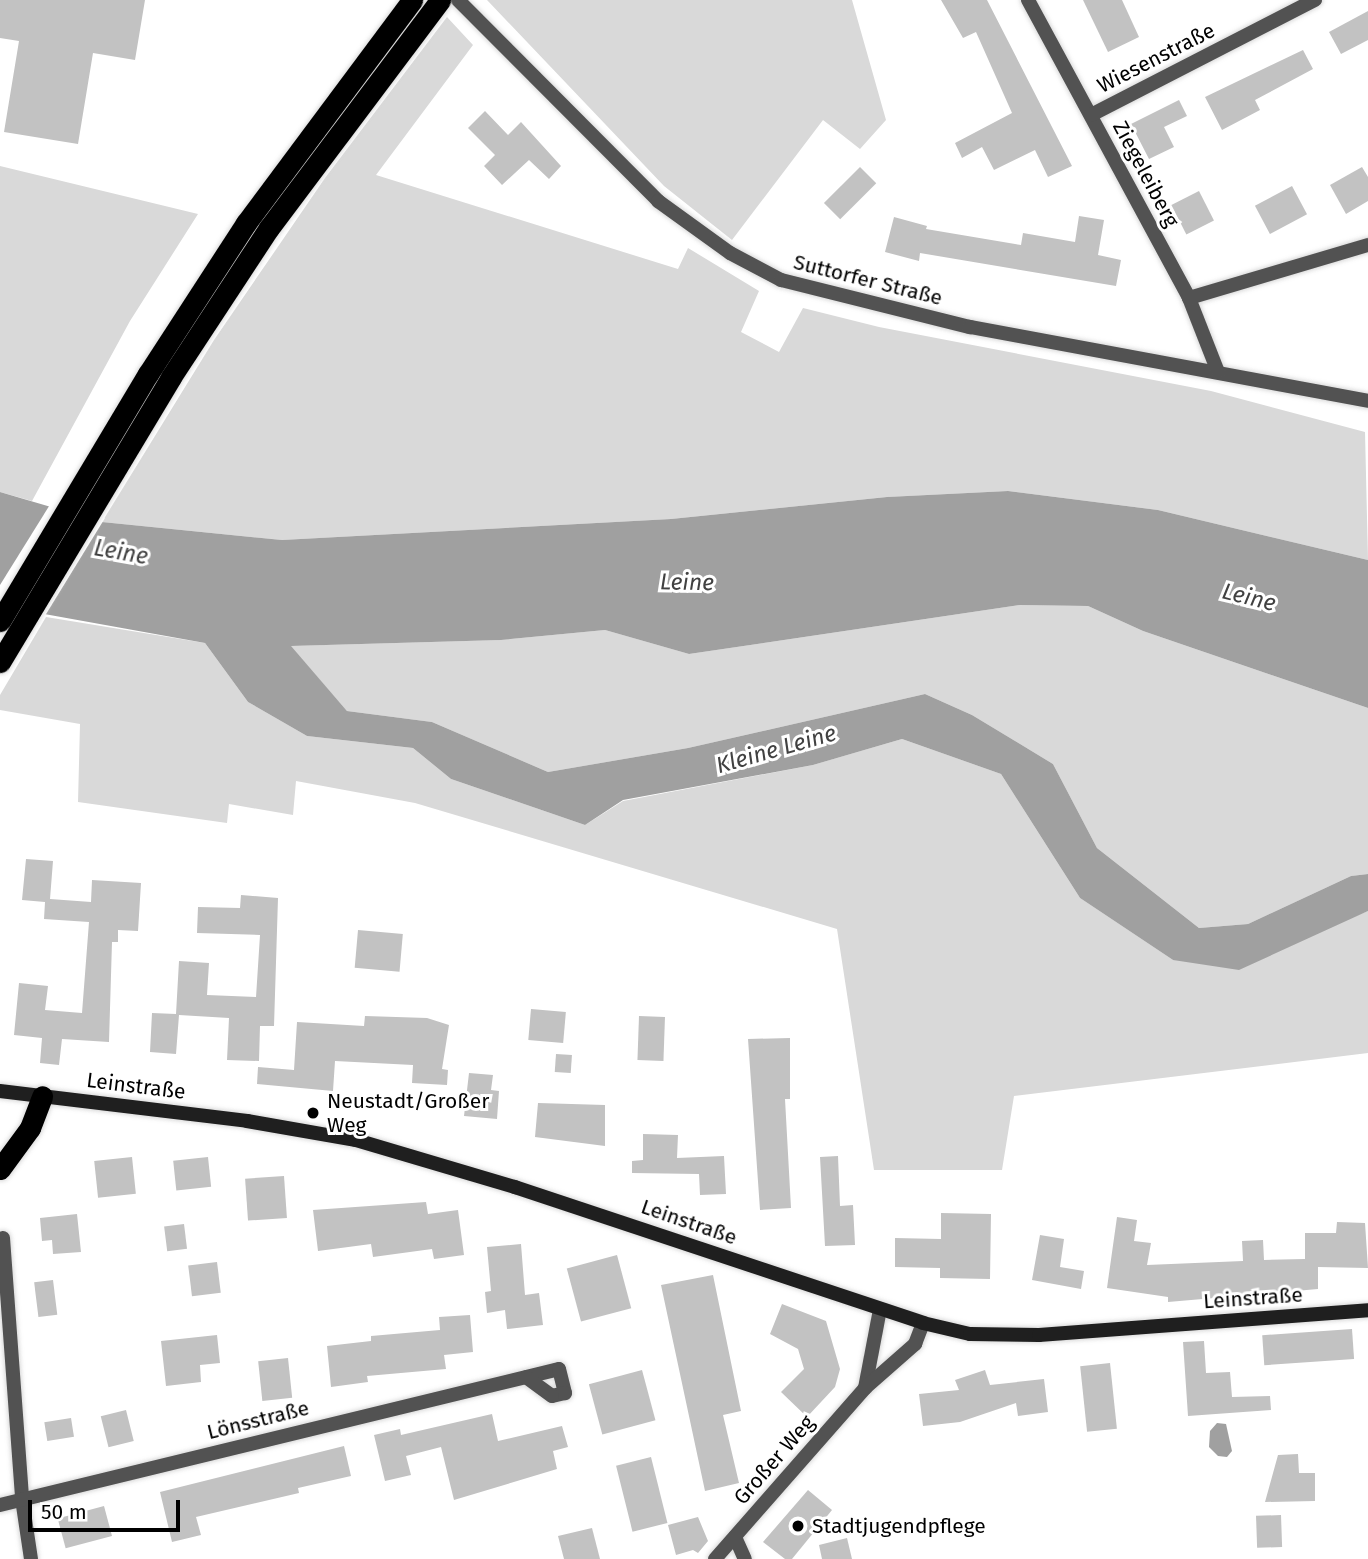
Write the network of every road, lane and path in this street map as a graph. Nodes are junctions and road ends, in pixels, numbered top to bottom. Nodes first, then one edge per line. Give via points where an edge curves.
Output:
1 (440, 0) edge
2 (458, 0) edge
3 (1028, 0) edge
4 (1315, 0) edge
5 (405, 8) edge
6 (1091, 115) junction
7 (1368, 245) edge
8 (1189, 298) junction
9 (1218, 372) junction
10 (1368, 401) edge
11 (0, 621) edge
12 (0, 662) edge
13 (0, 1091) edge
14 (42, 1096) junction
15 (0, 1169) edge
16 (3, 1238) dead end
17 (880, 1308) junction
18 (1368, 1310) edge
19 (923, 1323) junction
20 (526, 1377) dead end
21 (865, 1388) junction
22 (22, 1499) junction
23 (0, 1505) edge
24 (735, 1537) junction
25 (32, 1559) edge
26 (715, 1559) edge
27 (745, 1559) edge

1 - 12 highway via 269,228 171,377
2 - 9 street, Suttorfer Straße via 658,201 730,253 781,281 970,327
3 - 6 street, Ziegeleiberg
4 - 6 street, Wiesenstraße
5 - 11 highway via 246,223 148,374
6 - 8 street, Ziegeleiberg
7 - 8 street
8 - 9 street, Ziegeleiberg
9 - 10 street, Suttorfer Straße
13 - 14 street, Leinstraße
14 - 15 highway via 30,1128
14 - 17 street, Leinstraße via 247,1121 356,1140 515,1187
16 - 22 street
17 - 19 street, Leinstraße
17 - 21 street
18 - 19 street, Leinstraße via 1039,1335 970,1334
19 - 21 street, Großer Weg via 915,1344
20 - 22 street, Lönsstraße
21 - 24 street, Großer Weg
22 - 23 street, Lönsstraße
22 - 25 street
24 - 26 street, Großer Weg
24 - 27 street

